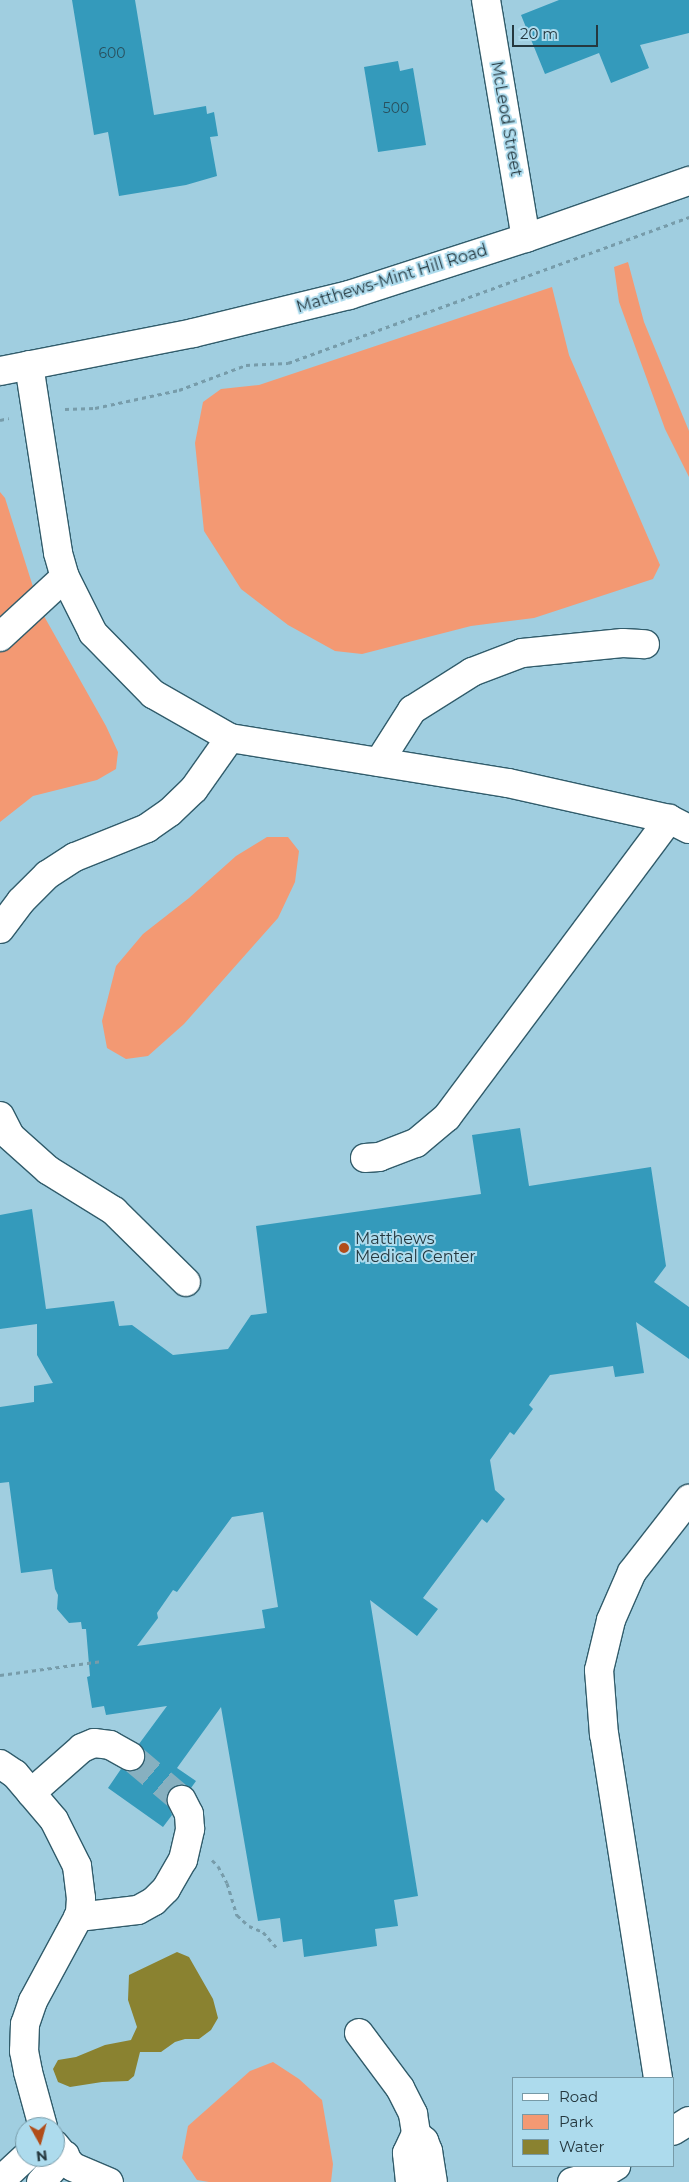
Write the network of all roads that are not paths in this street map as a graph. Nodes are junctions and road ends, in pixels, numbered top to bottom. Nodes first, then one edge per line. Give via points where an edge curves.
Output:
1 (486, 0) edge
2 (689, 181) edge
3 (526, 238) junction
4 (29, 365) junction
5 (0, 371) edge
6 (65, 577) junction
7 (0, 637) edge
8 (645, 644) dead end
9 (230, 738) junction
10 (379, 762) junction
11 (679, 824) edge
12 (0, 929) edge
13 (0, 1116) edge
14 (365, 1158) dead end
15 (186, 1282) dead end
16 (689, 1499) edge
17 (130, 1756) tunnel mouth
18 (0, 1764) edge
19 (31, 1793) junction
20 (182, 1800) tunnel mouth
21 (78, 1917) junction
22 (359, 2033) dead end
23 (658, 2077) edge
24 (40, 2117) edge
25 (689, 2121) edge
26 (674, 2130) edge
27 (416, 2134) junction
28 (65, 2157) edge
29 (16, 2167) edge
30 (50, 2167) edge
31 (614, 2167) edge
32 (0, 2182) edge
33 (41, 2182) edge
34 (109, 2182) edge
35 (410, 2182) edge
36 (433, 2182) edge
37 (572, 2182) edge

1 - 3 main road, McLeod Street
2 - 3 main road, Matthews-Mint Hill Road
3 - 4 main road, Matthews-Mint Hill Road via 349,295 193,333
4 - 5 main road, Matthews-Mint Hill Road
4 - 6 main road via 58,553
6 - 7 main road
6 - 9 main road via 93,633 153,694
8 - 10 main road via 623,643 522,653 472,672 412,710
9 - 10 main road
9 - 12 main road via 194,789 170,812 147,828 75,857 47,876 21,901
10 - 11 main road via 508,783
11 - 14 main road via 447,1117 416,1143 379,1157
13 - 15 main road via 10,1136 48,1170 114,1211
16 - 23 main road via 632,1572 611,1620 599,1670 604,1735
17 - 19 main road via 110,1745 94,1743 82,1748
18 - 19 main road via 15,1774
19 - 21 main road via 54,1820 77,1866 81,1898
20 - 21 main road via 189,1814 190,1828 183,1860 166,1889 138,1910
21 - 24 main road via 33,2001 25,2024 24,2051
22 - 27 main road via 400,2088 413,2114
25 - 26 main road
27 - 35 main road via 407,2153
27 - 36 main road via 428,2151
28 - 34 main road via 73,2167
29 - 32 main road
30 - 33 main road
31 - 37 main road

